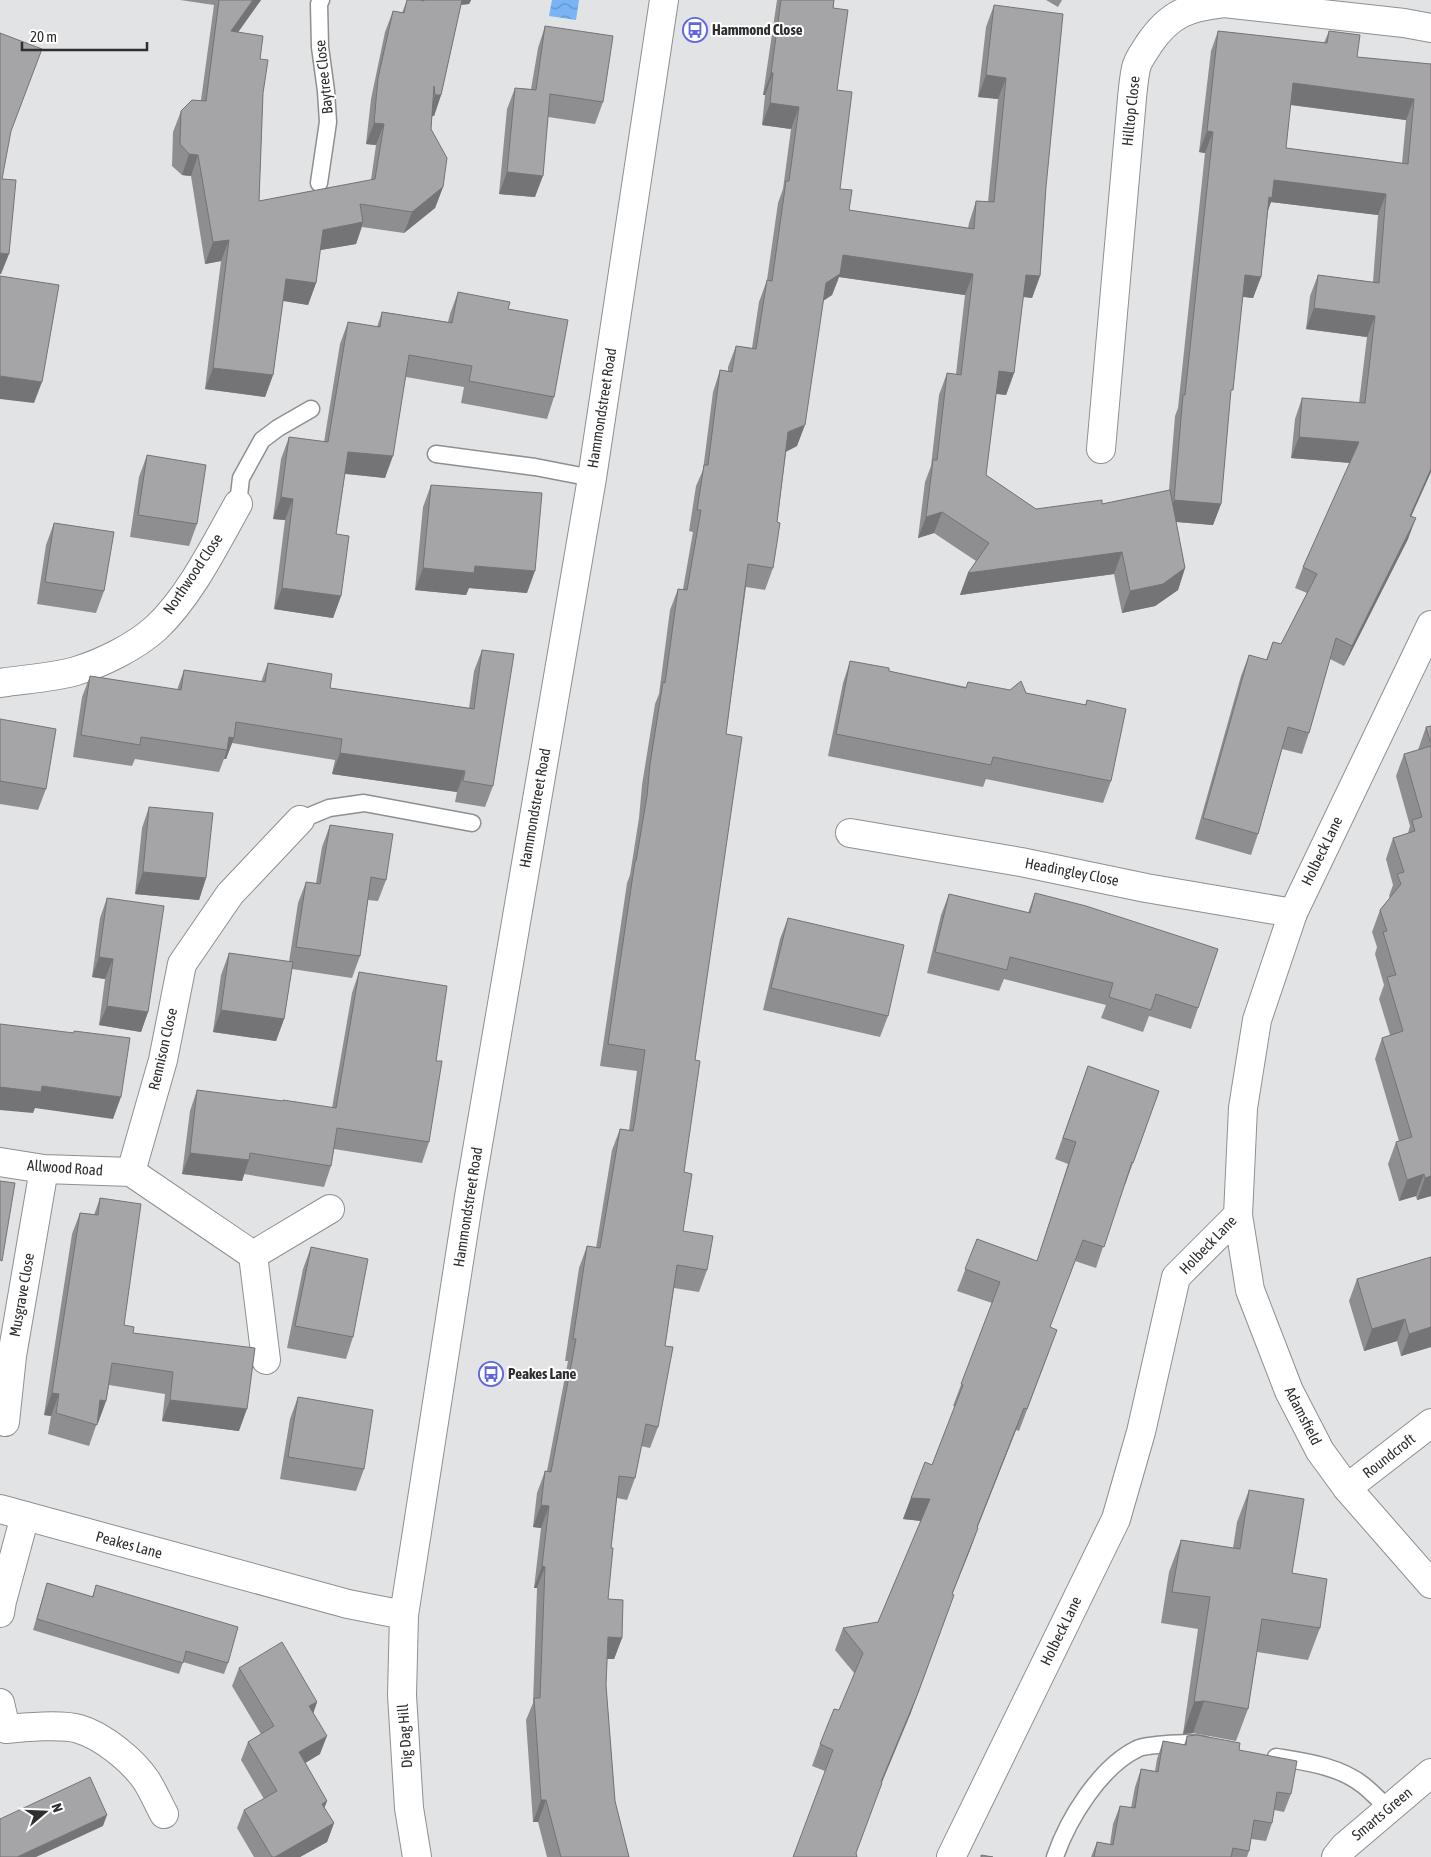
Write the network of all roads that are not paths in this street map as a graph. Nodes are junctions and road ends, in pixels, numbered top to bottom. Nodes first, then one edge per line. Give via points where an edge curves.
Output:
1 (322, 0) edge
2 (664, 0) edge
3 (1431, 28) edge
4 (319, 183) dead end
5 (311, 409) dead end
6 (1101, 449) dead end
7 (436, 454) dead end
8 (592, 478) junction
9 (238, 504) joint
10 (1431, 625) edge
11 (0, 683) edge
12 (300, 820) joint
13 (472, 823) dead end
14 (850, 833) dead end
15 (1293, 913) junction
16 (0, 1162) edge
17 (44, 1169) junction
18 (131, 1172) junction
19 (330, 1208) dead end
20 (1238, 1215) junction
21 (252, 1255) junction
22 (6, 1356) edge
23 (266, 1360) dead end
24 (4, 1422) dead end
25 (1431, 1423) edge
26 (1347, 1488) junction
27 (12, 1513) edge
28 (1431, 1584) edge
29 (0, 1613) edge
30 (404, 1615) junction
31 (0, 1703) edge
32 (1219, 1747) edge
33 (1256, 1754) edge
34 (1431, 1773) edge
35 (1389, 1809) junction
36 (164, 1814) dead end
37 (1344, 1854) edge
38 (417, 1857) edge
39 (951, 1857) edge
40 (1055, 1857) edge

1 - 4 lane, Baytree Close via 320,47 328,122
2 - 8 street, Hammondstreet Road
3 - 6 street, Hilltop Close via 1224,3 1198,6 1181,13 1155,35 1136,66
5 - 9 lane via 262,440 241,478
7 - 8 lane
8 - 30 street, Hammondstreet Road via 469,1197
9 - 11 street, Northwood Close via 192,582 155,628 99,663 73,672
10 - 15 street, Holbeck Lane
12 - 13 lane via 329,808 364,803
12 - 18 street, Rennison Close via 230,894 182,964 163,1060
14 - 15 street, Headingley Close
15 - 20 street, Holbeck Lane via 1257,1020 1242,1108
16 - 17 street, Allwood Road
17 - 18 street, Allwood Road
17 - 22 street, Musgrave Close
18 - 21 street
19 - 21 street
20 - 26 street, Adamsfield via 1250,1290 1289,1391 1320,1451
20 - 39 street, Holbeck Lane via 1176,1277 1141,1432 1116,1519
21 - 23 street
22 - 24 street, Musgrave Close
25 - 26 street, Roundcroft
26 - 28 street, Adamsfield
27 - 29 street
27 - 30 street, Peakes Lane via 348,1604
30 - 38 street, Dig Dag Hill via 402,1695 409,1808
31 - 36 street via 6,1728 78,1728 102,1741 125,1757 145,1780
32 - 40 lane via 1191,1743 1138,1748 1113,1766 1083,1800 1063,1835
33 - 35 lane via 1342,1773 1363,1785
34 - 35 street, Smarts Green
35 - 37 street, Smarts Green

